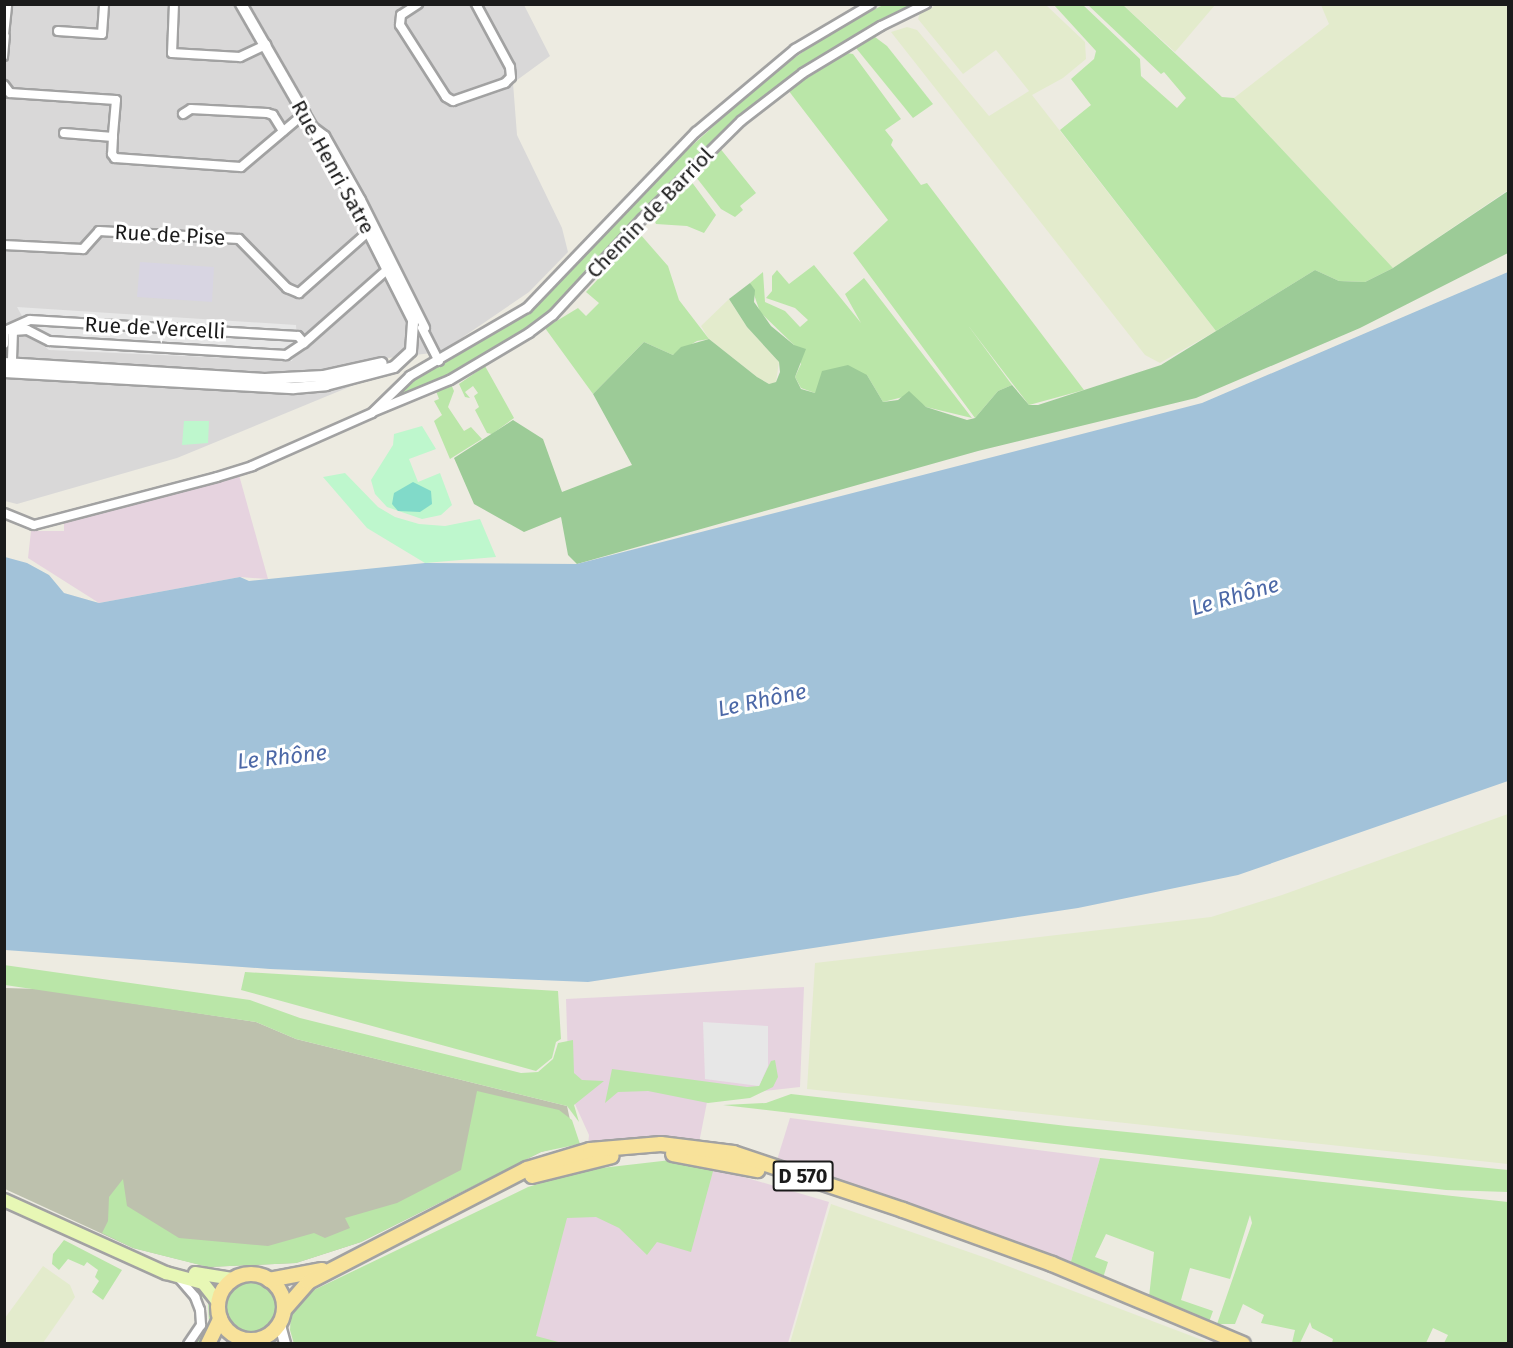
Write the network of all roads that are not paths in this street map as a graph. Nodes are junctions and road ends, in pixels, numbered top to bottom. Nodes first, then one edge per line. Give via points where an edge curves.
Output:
1 (7, 4) edge
2 (104, 4) edge
3 (174, 4) edge
4 (241, 4) edge
5 (418, 4) edge
6 (476, 4) edge
7 (871, 4) edge
8 (926, 4) edge
9 (58, 31) dead end
10 (5, 35) edge
11 (266, 45) junction
12 (4, 57) edge
13 (4, 86) edge
14 (304, 113) junction
15 (183, 114) dead end
16 (313, 127) junction
17 (283, 132) junction
18 (64, 133) dead end
19 (113, 137) junction
20 (369, 231) junction
21 (4, 245) edge
22 (388, 269) junction
23 (418, 329) junction
24 (8, 331) edge
25 (304, 343) junction
26 (4, 344) edge
27 (439, 361) junction
28 (9, 368) edge
29 (372, 413) junction
30 (4, 513) edge
31 (4, 1200) edge
32 (141, 1262) junction
33 (338, 1266) junction
34 (176, 1276) junction
35 (234, 1279) junction
36 (269, 1280) junction
37 (218, 1302) junction
38 (284, 1310) junction
39 (220, 1319) junction
40 (279, 1325) junction
41 (233, 1341) edge
42 (259, 1342) edge
43 (188, 1344) edge
44 (208, 1344) edge
45 (285, 1344) edge
46 (1243, 1344) edge

1 - 10 street
2 - 9 street via 102,34
3 - 11 street via 172,53 240,57
4 - 11 street, Rue Henri Satre
5 - 6 street via 401,15 400,25 446,97 453,101 505,83 511,77 510,67
7 - 27 street via 795,49 696,132 527,308
8 - 29 street, Chemin de Barriol via 803,73 741,121 545,321 450,380
10 - 12 street
11 - 14 street, Rue Henri Satre
13 - 19 street via 10,93 116,100
14 - 16 street, Rue Henri Satre
14 - 17 street
15 - 17 street via 190,109 267,113 273,115
16 - 20 street, Rue Henri Satre
16 - 23 street via 325,136 361,200
17 - 19 street via 242,167 115,158 111,154
18 - 19 street
20 - 21 street, Rue de Pise via 299,293 287,288 239,239 99,231 83,249
20 - 22 street, Rue Henri Satre
22 - 23 street, Rue Henri Satre
22 - 25 street, Rue de Vercelli
23 - 27 street
23 - 28 street via 404,350 390,360 318,377 265,379
24 - 25 street, Rue de Vercelli via 30,320 298,336
24 - 25 street, Rue de Vercelli via 27,330 50,341 286,355
24 - 26 street
24 - 28 street
27 - 29 street via 405,380
29 - 30 street, Chemin de Barriol via 217,477 34,525
31 - 32 main road
32 - 34 main road
32 - 35 main road
33 - 36 main road, D 570
33 - 38 main road, D 570 via 308,1282
33 - 46 main road, D 570 via 426,1221 532,1176 627,1154 701,1156 886,1213
34 - 37 main road via 203,1283
34 - 43 street via 195,1297 200,1310 201,1325
35 - 36 main road via 248,1275
35 - 37 main road
36 - 38 main road via 280,1291
37 - 39 main road
38 - 40 main road
39 - 41 main road
39 - 44 main road
40 - 42 main road
40 - 45 street
41 - 42 main road

